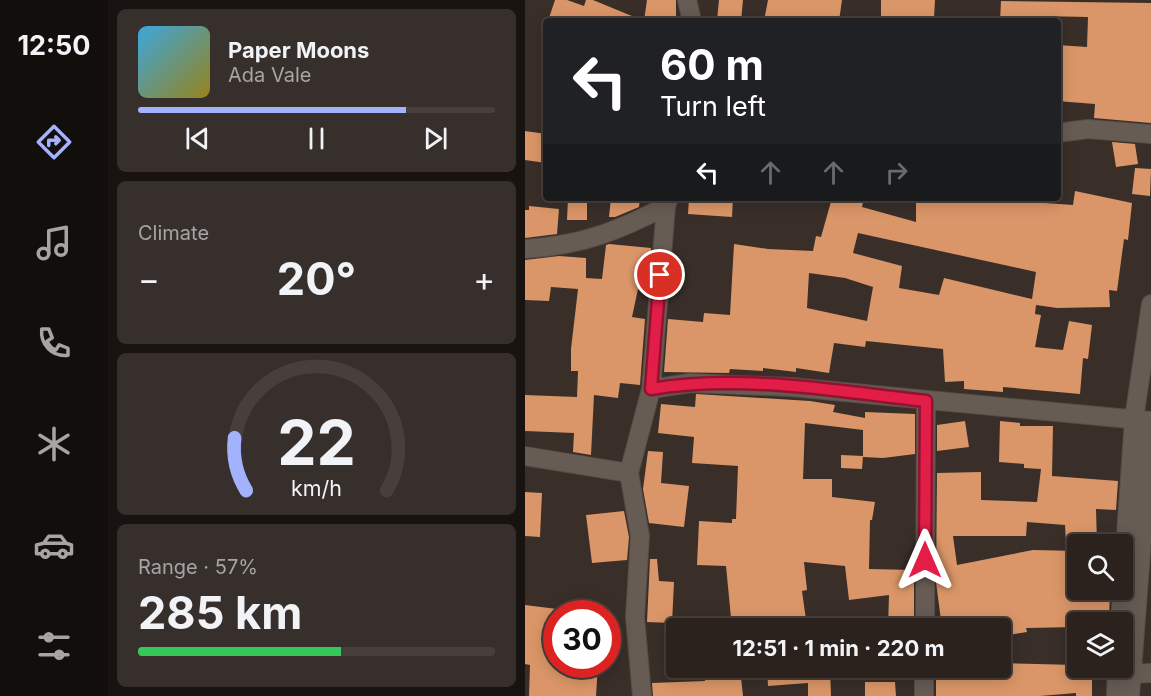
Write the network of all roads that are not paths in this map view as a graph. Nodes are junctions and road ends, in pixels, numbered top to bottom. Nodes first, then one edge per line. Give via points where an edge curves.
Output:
1 (687, 0) edge
2 (691, 18) edge
3 (1061, 132) edge
4 (1151, 134) edge
5 (667, 202) edge
6 (525, 249) edge
7 (1151, 304) edge
8 (651, 389) junction
9 (926, 401) junction
10 (1145, 421) edge
11 (525, 456) edge
12 (629, 473) junction
13 (1121, 612) edge
14 (1129, 612) edge
15 (925, 618) edge
16 (1133, 672) edge
17 (1151, 673) edge
18 (924, 678) edge
19 (1122, 678) edge
20 (1126, 678) edge
21 (642, 696) edge
22 (924, 696) edge
23 (1116, 696) edge
24 (1130, 696) edge

1 - 2 street
3 - 4 street via 1088,129
5 - 6 street via 619,231 559,246
5 - 8 street
7 - 10 street
8 - 9 street via 690,383 738,383
8 - 12 street
9 - 10 street via 1103,414
9 - 15 street
10 - 13 street
10 - 14 street
11 - 12 street
12 - 21 street via 640,536 635,617
16 - 17 street
18 - 22 street
19 - 23 street
20 - 24 street

